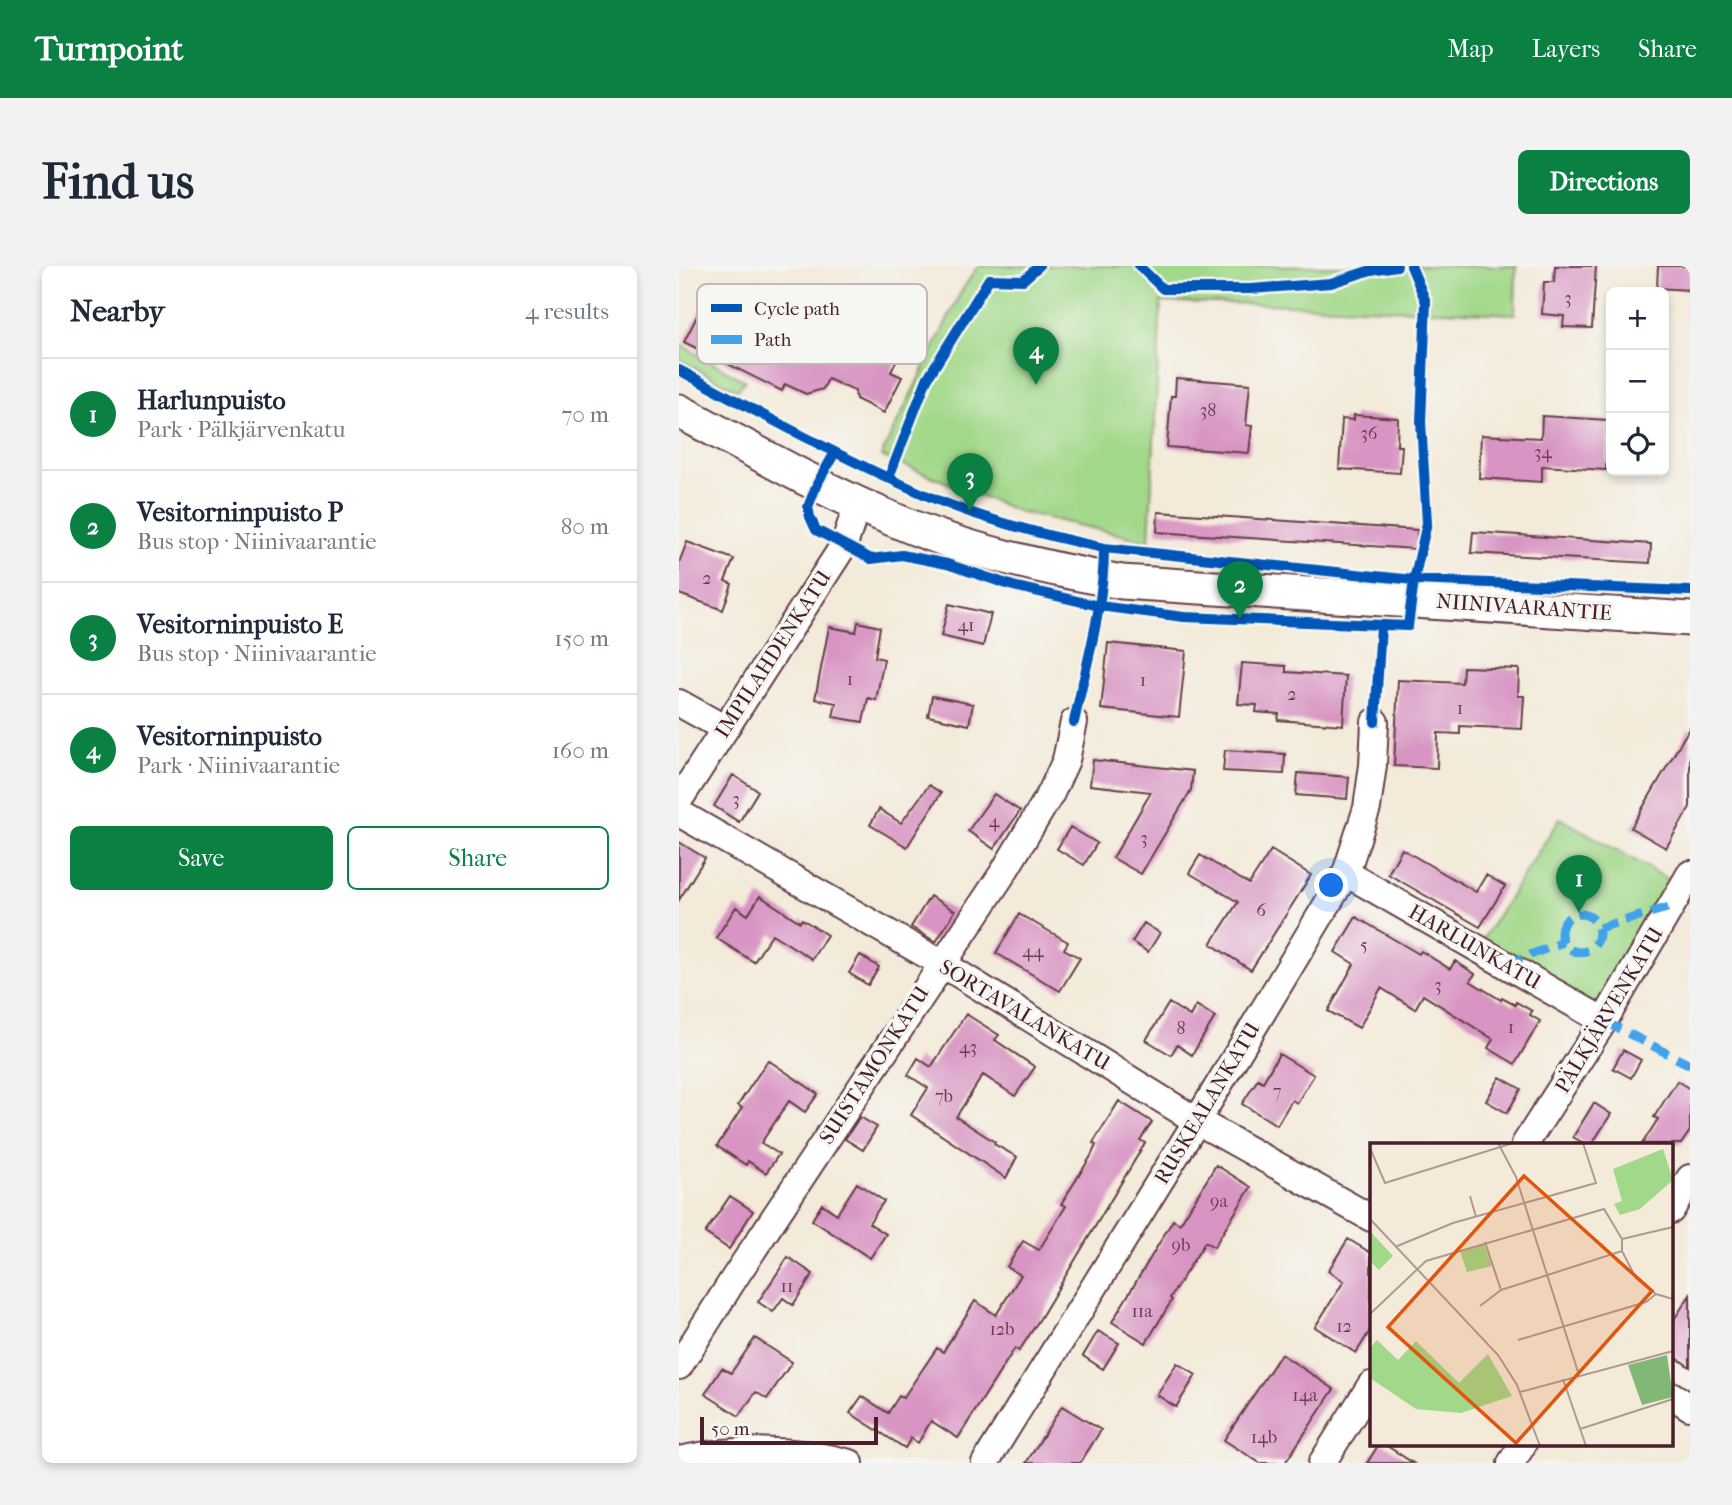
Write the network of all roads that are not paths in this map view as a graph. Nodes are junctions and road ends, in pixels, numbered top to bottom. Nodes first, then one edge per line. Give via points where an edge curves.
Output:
1 (679, 411) edge
2 (858, 503) junction
3 (1690, 619) edge
4 (679, 703) edge
5 (1074, 722) dead end
6 (1375, 722) dead end
7 (724, 728) junction
8 (679, 800) edge
9 (679, 813) edge
10 (1346, 873) junction
11 (1690, 874) edge
12 (941, 963) junction
13 (1604, 1021) junction
14 (1197, 1121) junction
15 (1526, 1143) edge
16 (1690, 1178) edge
17 (1672, 1208) edge
18 (1370, 1217) edge
19 (679, 1366) edge
20 (1370, 1387) edge
21 (1672, 1396) edge
22 (1690, 1407) edge
23 (1522, 1446) edge
24 (679, 1460) edge
25 (850, 1463) edge
26 (985, 1463) edge
27 (1322, 1463) edge
28 (1511, 1463) edge

1 - 2 main road, NIINIVAARANTIE
2 - 3 main road, NIINIVAARANTIE via 985,551 1122,582
2 - 7 street, IMPILAHDENKATU via 844,545
4 - 7 street
5 - 12 street, SUISTAMONKATU via 1066,760 1051,793
6 - 10 street, RUSKEALANKATU via 1367,808
7 - 8 street, IMPILAHDENKATU
9 - 12 street, SORTAVALANKATU
10 - 13 street, HARLUNKATU
10 - 14 street, RUSKEALANKATU
11 - 13 street, PÄLKJÄRVENKATU
12 - 14 street, SORTAVALANKATU
12 - 19 street, SUISTAMONKATU
13 - 15 street, PÄLKJÄRVENKATU
14 - 18 street, SORTAVALANKATU
14 - 26 street, RUSKEALANKATU
16 - 17 street
20 - 27 street
21 - 22 street
23 - 28 street
24 - 25 street via 747,1452 804,1454

